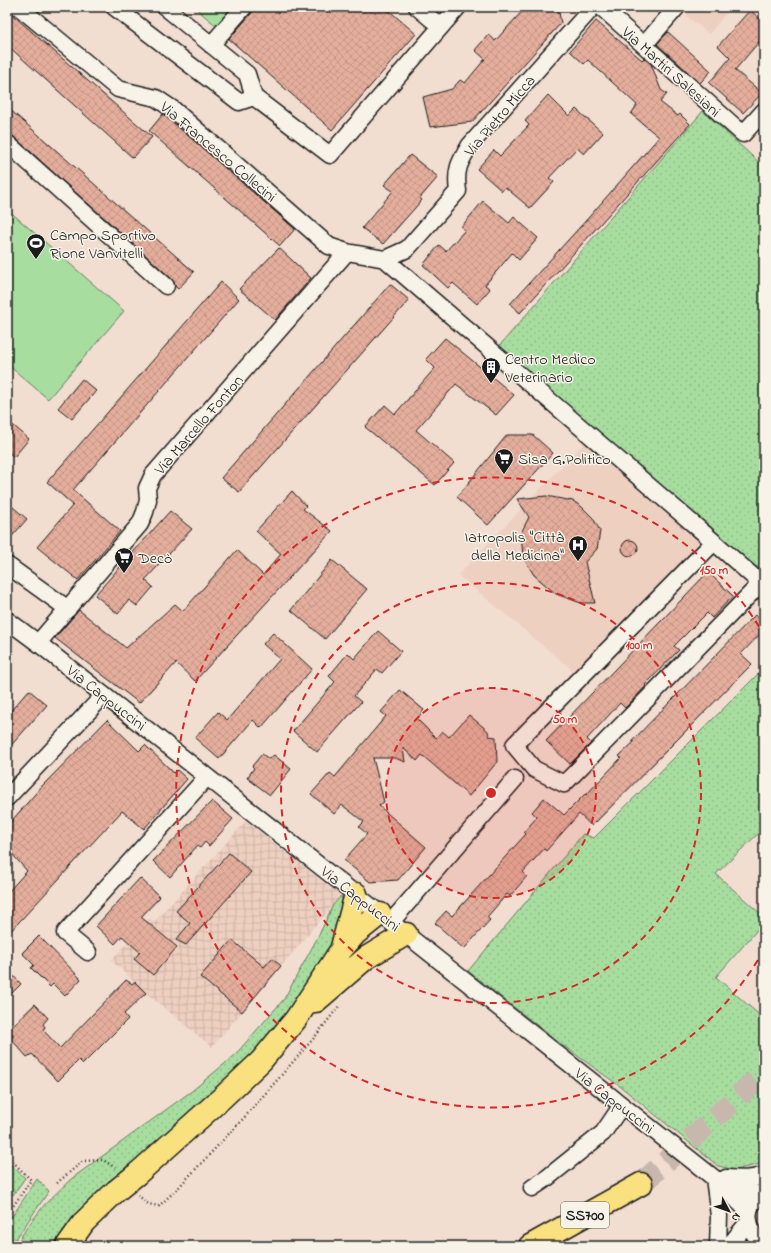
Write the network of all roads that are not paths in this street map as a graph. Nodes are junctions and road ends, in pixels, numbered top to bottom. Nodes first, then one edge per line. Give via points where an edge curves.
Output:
1 (19, 7) edge
2 (114, 7) edge
3 (165, 7) edge
4 (244, 7) edge
5 (417, 7) edge
6 (458, 7) edge
7 (593, 7) edge
8 (601, 7) edge
9 (677, 7) edge
10 (441, 28) junction
11 (211, 45) junction
12 (644, 45) junction
13 (254, 97) junction
14 (764, 111) edge
15 (7, 143) edge
16 (347, 252) junction
17 (385, 259) junction
18 (166, 286) dead end
19 (714, 542) junction
20 (7, 565) edge
21 (762, 584) edge
22 (68, 609) junction
23 (7, 620) edge
24 (38, 643) junction
25 (104, 695) junction
26 (207, 777) junction
27 (516, 779) dead end
28 (7, 798) edge
29 (356, 894) junction
30 (392, 923) junction
31 (341, 950) junction
32 (88, 952) dead end
33 (296, 1019) junction
34 (622, 1106) junction
35 (764, 1175) edge
36 (714, 1178) junction
37 (641, 1184) tunnel mouth
38 (532, 1188) dead end
39 (763, 1196) edge
40 (749, 1216) junction
41 (764, 1245) edge
42 (67, 1246) edge
43 (530, 1246) edge
44 (718, 1246) edge
45 (729, 1246) edge

1 - 16 street, Via Francesco Collecini via 118,89 156,98 174,110 329,246
2 - 13 street via 238,102
3 - 11 street
4 - 11 street
5 - 10 street
6 - 10 street
7 - 17 street, Via Pietro Micca via 470,145 457,172 458,191 407,249
8 - 12 street, Via Martiri Salesiani
9 - 12 street
10 - 13 street via 330,155
11 - 13 street via 247,74
12 - 14 street, Via Martiri Salesiani via 743,134
15 - 18 street
16 - 17 street, Via Francesco Collecini
16 - 22 street, Via Marcello Fonton via 153,475 148,488 146,512 140,524
17 - 19 street
19 - 21 street
19 - 21 street via 514,745 534,769 564,784
20 - 22 street
22 - 24 street, Via Marcello Fonton
23 - 24 street, Via Cappuccini
24 - 25 street, Via Cappuccini
25 - 26 street, Via Cappuccini
25 - 28 street
26 - 29 street, Via Cappuccini
26 - 32 street via 65,933
27 - 30 street
29 - 30 street, Via Cappuccini
29 - 31 highway
30 - 31 highway via 355,934
30 - 33 highway via 366,958
30 - 34 street, Via Cappuccini
31 - 33 highway
33 - 42 highway via 261,1061 84,1222
34 - 36 street, Via Cappuccini
34 - 38 street via 603,1133
35 - 36 street via 746,1179
36 - 39 street, Via Cappuccini
36 - 40 street, Via Cappuccini
36 - 44 street via 719,1216
37 - 43 highway, SS700
39 - 40 street via 752,1203
40 - 41 street, Via Cappuccini via 752,1230
40 - 45 street

